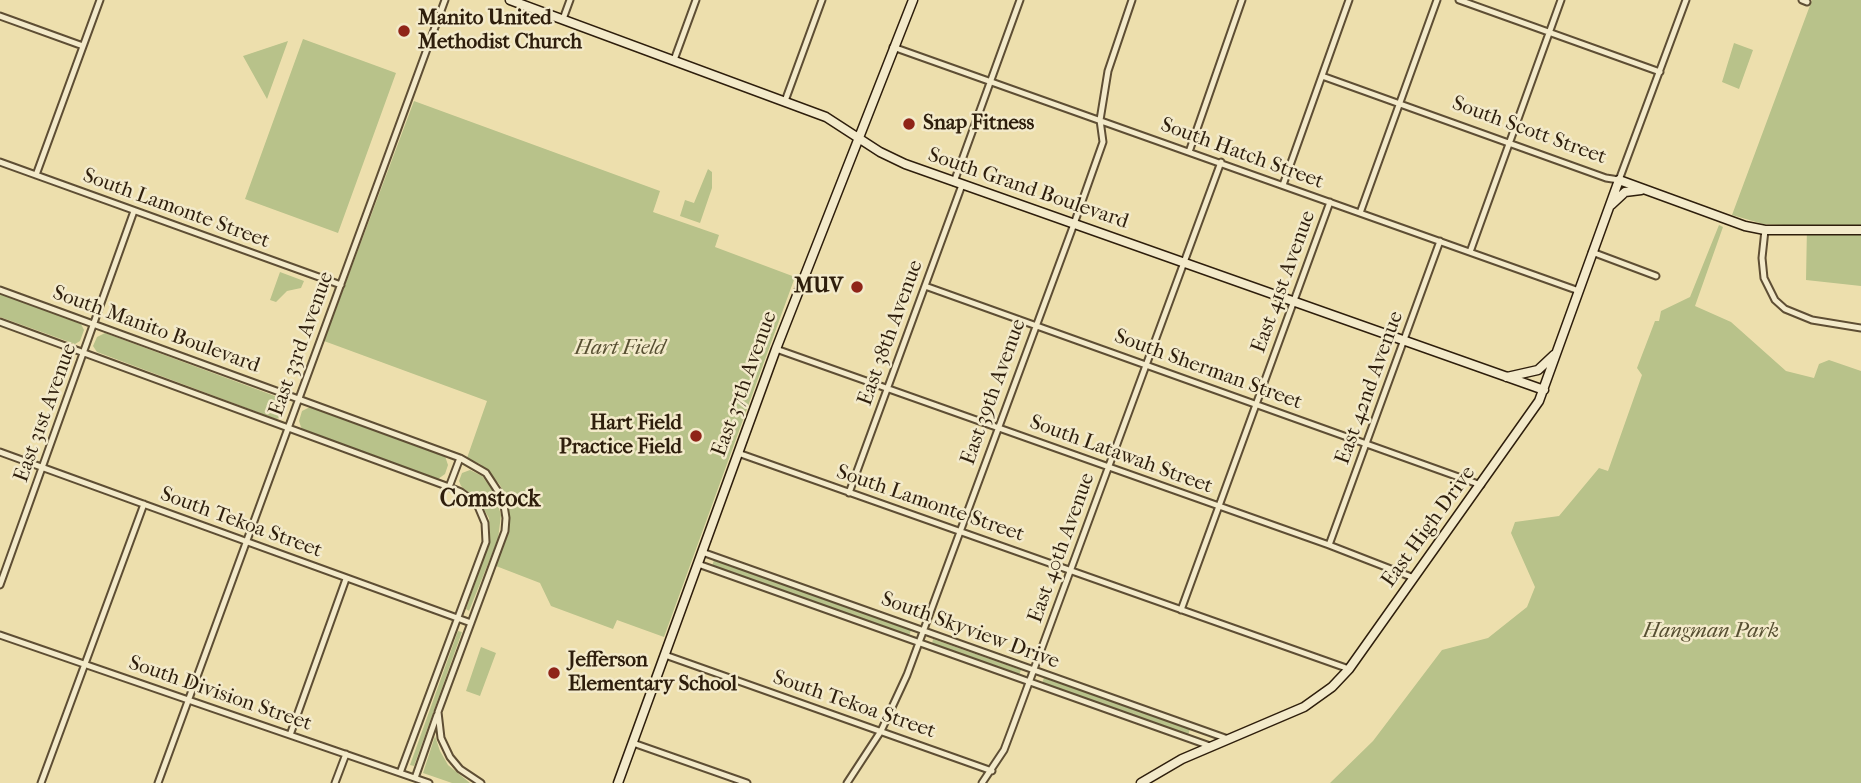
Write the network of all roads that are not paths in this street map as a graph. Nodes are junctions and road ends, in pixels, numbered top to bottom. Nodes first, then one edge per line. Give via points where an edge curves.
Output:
1 (100, 0) edge
2 (445, 0) edge
3 (510, 0) edge
4 (570, 0) edge
5 (696, 0) edge
6 (822, 0) edge
7 (913, 0) edge
8 (1020, 0) edge
9 (1132, 0) edge
10 (1242, 0) edge
11 (1349, 0) edge
12 (1437, 0) edge
13 (1459, 0) edge
14 (1561, 0) edge
15 (1686, 0) edge
16 (0, 16) edge
17 (563, 19) junction
18 (1550, 32) junction
19 (83, 46) junction
20 (893, 47) junction
21 (674, 60) junction
22 (1660, 72) junction
23 (1322, 76) junction
24 (990, 81) junction
25 (785, 101) junction
26 (1399, 104) junction
27 (1100, 120) junction
28 (859, 138) junction
29 (1509, 143) junction
30 (1189, 152) junction
31 (0, 162) edge
32 (1221, 162) junction
33 (36, 175) junction
34 (1619, 180) junction
35 (958, 183) junction
36 (1283, 185) junction
37 (1641, 190) junction
38 (1330, 202) junction
39 (1608, 209) junction
40 (134, 211) junction
41 (1360, 212) junction
42 (1074, 223) junction
43 (1765, 230) junction
44 (1861, 230) edge
45 (1440, 241) junction
46 (1470, 252) junction
47 (1592, 252) junction
48 (1184, 262) junction
49 (1656, 276) dead end
50 (341, 285) junction
51 (925, 286) junction
52 (0, 289) edge
53 (1580, 292) junction
54 (1293, 302) junction
55 (0, 322) edge
56 (95, 324) junction
57 (1036, 325) junction
58 (1861, 328) edge
59 (1403, 341) junction
60 (1560, 347) junction
61 (776, 349) junction
62 (85, 353) junction
63 (1145, 365) junction
64 (1506, 377) junction
65 (887, 389) junction
66 (1544, 390) junction
67 (299, 399) junction
68 (1256, 404) junction
69 (288, 428) junction
70 (998, 428) junction
71 (1366, 443) junction
72 (0, 452) edge
73 (738, 453) junction
74 (460, 458) junction
75 (1108, 467) junction
76 (43, 468) junction
77 (1481, 485) junction
78 (449, 487) junction
79 (849, 493) junction
80 (144, 504) junction
81 (1218, 506) junction
82 (960, 532) junction
83 (246, 542) junction
84 (1329, 545) junction
85 (702, 552) junction
86 (698, 564) junction
87 (1070, 570) junction
88 (1414, 578) junction
89 (346, 579) junction
90 (0, 585) edge
91 (1181, 610) junction
92 (459, 619) junction
93 (471, 623) junction
94 (924, 631) junction
95 (0, 635) edge
96 (920, 643) junction
97 (665, 655) junction
98 (86, 664) junction
99 (1034, 670) junction
100 (1349, 670) junction
101 (1030, 683) junction
102 (189, 699) junction
103 (438, 712) junction
104 (881, 731) junction
105 (290, 735) junction
106 (1228, 739) junction
107 (634, 743) junction
108 (1210, 746) junction
109 (346, 754) junction
110 (992, 771) junction
111 (400, 773) junction
112 (415, 778) junction
113 (41, 783) edge
114 (158, 783) edge
115 (335, 783) edge
116 (429, 783) edge
117 (481, 783) edge
118 (618, 783) edge
119 (747, 783) edge
120 (847, 783) edge
121 (982, 783) edge
122 (1141, 783) edge

1 - 19 street
2 - 50 street, East 33rd Avenue
3 - 17 main road, South Grand Boulevard
4 - 17 street
5 - 21 street
6 - 25 street
7 - 20 main road, East 37th Avenue
8 - 24 street, East 38th Avenue
9 - 27 street, East 39th Avenue via 1108,72
10 - 30 street
11 - 23 street
12 - 26 street
13 - 18 street
14 - 18 street
15 - 22 street
16 - 19 street
17 - 21 main road, South Grand Boulevard
18 - 22 street
18 - 29 street
19 - 33 street
20 - 24 street, South Hatch Street
20 - 28 main road, East 37th Avenue
21 - 25 main road, South Grand Boulevard
22 - 34 street
23 - 26 street, South Scott Street
23 - 36 street
24 - 27 street, South Hatch Street
24 - 35 street, East 38th Avenue
25 - 28 main road, South Grand Boulevard via 826,117
26 - 29 street, South Scott Street
26 - 41 street
27 - 30 street, South Hatch Street
27 - 42 street, East 39th Avenue via 1103,142
28 - 35 main road, South Grand Boulevard via 905,164
28 - 61 main road, East 37th Avenue
29 - 34 street, South Scott Street
29 - 46 street
30 - 32 street, South Hatch Street
31 - 33 street, South Lamonte Street
32 - 36 street, South Hatch Street
32 - 48 street, East 40th Avenue
33 - 40 street, South Lamonte Street
34 - 37 main road, South Scott Street
34 - 39 main road, East High Drive
35 - 42 main road, South Grand Boulevard
35 - 51 street, East 38th Avenue
36 - 38 street, South Hatch Street
37 - 39 main road via 1625,192
37 - 43 main road, South Scott Street
38 - 41 street, South Hatch Street
38 - 54 street, East 41st Avenue
39 - 47 main road, East High Drive
40 - 50 street, South Lamonte Street
40 - 56 street, East 31st Avenue
41 - 45 street, South Hatch Street
42 - 48 main road, South Grand Boulevard
42 - 57 street, East 39th Avenue
43 - 44 main road, South Scott Street
43 - 58 street via 1764,278 1775,300 1812,320
45 - 46 street, South Hatch Street
45 - 59 street, East 42nd Avenue
46 - 53 street, South Hatch Street
47 - 49 street
47 - 53 main road, East High Drive
48 - 54 main road, South Grand Boulevard
48 - 63 street, East 40th Avenue
50 - 67 street, East 33rd Avenue
51 - 57 street, South Sherman Street
51 - 65 street, East 38th Avenue
52 - 56 street, South Manito Boulevard
53 - 60 main road, East High Drive
54 - 59 main road, South Grand Boulevard
54 - 68 street, East 41st Avenue
55 - 62 street
56 - 62 street, East 31st Avenue
56 - 67 street, South Manito Boulevard
57 - 63 street, South Sherman Street
57 - 70 street, East 39th Avenue
59 - 64 main road, South Grand Boulevard
59 - 71 street, East 42nd Avenue
60 - 64 main road via 1538,370
60 - 66 main road, East High Drive
61 - 65 street, South Latawah Street
61 - 73 main road, East 37th Avenue
62 - 69 street
62 - 76 street, East 31st Avenue
63 - 68 street, South Sherman Street
63 - 75 street, East 40th Avenue
64 - 66 main road, South Grand Boulevard
65 - 70 street, South Latawah Street
65 - 79 street, East 38th Avenue
66 - 77 main road, East High Drive
67 - 69 street, East 33rd Avenue
67 - 74 street, South Manito Boulevard
68 - 71 street, South Sherman Street
68 - 81 street, East 41st Avenue
69 - 78 street
69 - 83 street, East 33rd Avenue
70 - 75 street, South Latawah Street
70 - 82 street, East 39th Avenue
71 - 77 street, South Sherman Street
71 - 84 street, East 42nd Avenue
72 - 76 street, South Tekoa Street
73 - 79 street, South Lamonte Street
73 - 85 main road, East 37th Avenue
74 - 78 street
74 - 93 street, South Manito Boulevard via 493,480 506,518
75 - 81 street, South Latawah Street
75 - 87 street, East 40th Avenue
76 - 80 street, South Tekoa Street
76 - 90 street, East 31st Avenue
77 - 88 main road, East High Drive
78 - 92 street via 477,504 487,535
79 - 82 street, South Lamonte Street
80 - 83 street, South Tekoa Street
80 - 98 street
81 - 84 street, South Latawah Street
81 - 91 street, East 41st Avenue
82 - 87 street, South Lamonte Street
82 - 94 street, East 39th Avenue
83 - 89 street, South Tekoa Street
83 - 102 street, East 33rd Avenue
84 - 88 street, South Latawah Street
85 - 86 main road, East 37th Avenue
85 - 94 street, South Skyview Drive
86 - 96 street, South Skyview Drive
86 - 97 main road, East 37th Avenue
87 - 91 street, South Lamonte Street
87 - 99 street, East 40th Avenue
88 - 100 main road, East High Drive
89 - 92 street, South Tekoa Street
89 - 105 street
91 - 100 street, South Lamonte Street
92 - 93 street, South Tekoa Street
92 - 111 street
93 - 103 street, South Manito Boulevard
94 - 96 street, East 39th Avenue
94 - 99 street, South Skyview Drive
95 - 98 street, South Division Street
96 - 101 street, South Skyview Drive
96 - 104 street, East 39th Avenue
97 - 104 street, South Tekoa Street
97 - 107 main road, East 37th Avenue
98 - 102 street, South Division Street
98 - 113 street
99 - 101 street, East 40th Avenue
99 - 106 street, South Skyview Drive
100 - 106 main road, East High Drive via 1304,707
101 - 108 street, South Skyview Drive
101 - 110 street, East 40th Avenue
102 - 105 street, South Division Street
102 - 114 street, East 33rd Avenue
103 - 112 street, South Manito Boulevard
103 - 117 street via 440,738 450,757
104 - 110 street, South Tekoa Street
104 - 120 street, East 39th Avenue
105 - 109 street, South Division Street
106 - 108 main road, East High Drive
107 - 118 main road, East 37th Avenue
107 - 119 street
108 - 122 main road, East High Drive
109 - 111 street, South Division Street
109 - 115 street
110 - 121 street, East 40th Avenue
111 - 112 street, South Division Street
112 - 116 street, South Division Street

